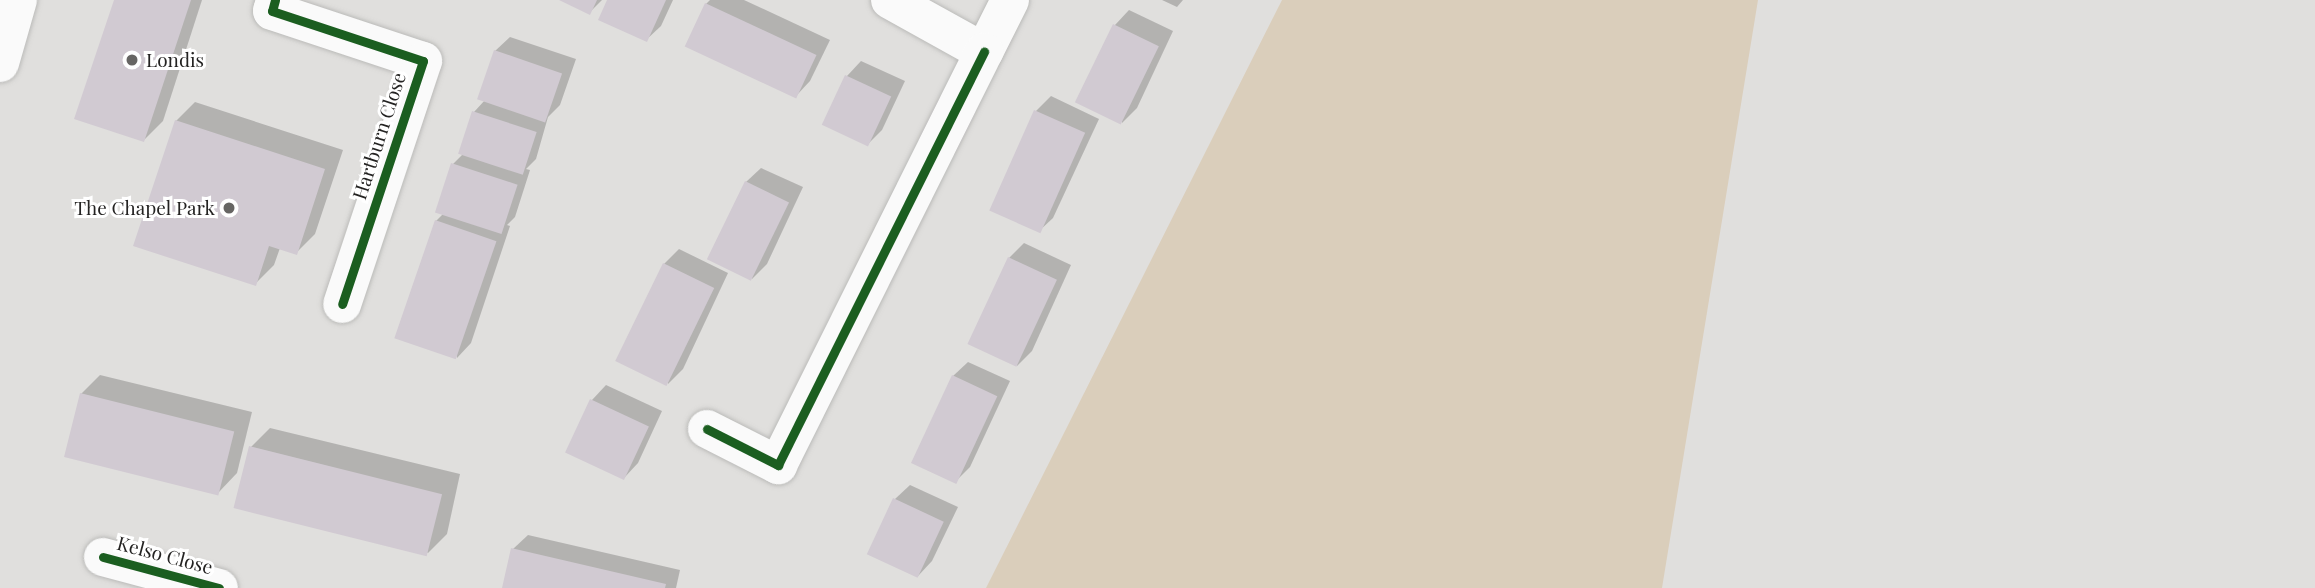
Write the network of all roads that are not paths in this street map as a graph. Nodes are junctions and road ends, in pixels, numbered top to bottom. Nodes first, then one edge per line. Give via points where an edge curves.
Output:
1 (18, 0) edge
2 (275, 0) edge
3 (890, 0) edge
4 (1010, 0) edge
5 (984, 52) junction
6 (0, 63) edge
7 (342, 304) dead end
8 (707, 429) dead end
9 (103, 556) dead end
10 (219, 588) edge

1 - 6 street
2 - 7 street, Hartburn Close via 272,11 423,61
3 - 5 street
4 - 5 street
5 - 8 street via 778,465
9 - 10 street, Kelso Close

